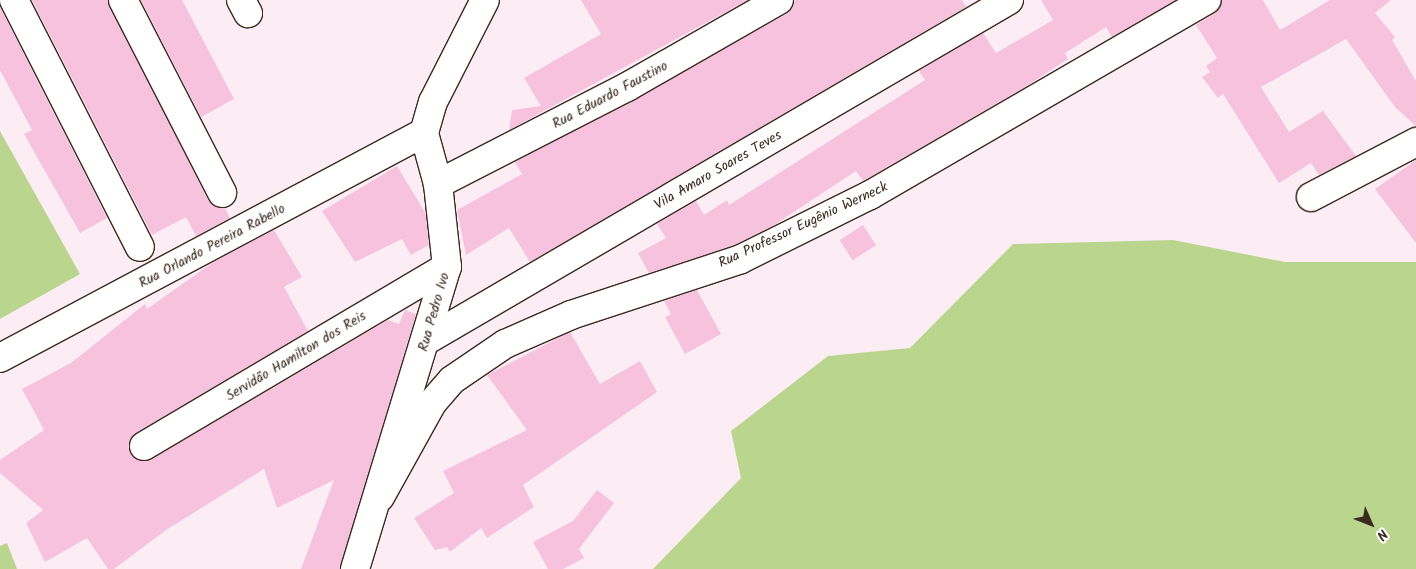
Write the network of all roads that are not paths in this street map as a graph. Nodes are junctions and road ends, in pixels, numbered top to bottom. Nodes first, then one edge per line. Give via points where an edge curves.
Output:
1 (14, 0) edge
2 (123, 0) edge
3 (485, 0) edge
4 (779, 0) edge
5 (1009, 0) edge
6 (1207, 0) edge
7 (424, 134) junction
8 (1416, 142) edge
9 (438, 184) junction
10 (222, 193) dead end
11 (1311, 197) dead end
12 (140, 247) dead end
13 (447, 267) junction
14 (426, 340) junction
15 (0, 358) edge
16 (144, 446) dead end
17 (380, 497) junction
18 (355, 569) edge

1 - 12 street
2 - 10 street
3 - 7 street via 433,102
4 - 9 street, Rua Eduardo Faustino via 627,87
5 - 14 street, Vila Amaro Soares Teves
6 - 17 street, Rua Professor Eugênio Werneck via 870,196 741,258 572,316 505,344 452,380 437,397
7 - 9 street, Rua Pedro Ivo
7 - 15 street, Rua Orlando Pereira Rabello
8 - 11 street
9 - 13 street, Rua Pedro Ivo
13 - 14 street, Rua Pedro Ivo
13 - 16 street, Servidão Hamilton dos Reis
14 - 17 street, Rua Pedro Ivo
17 - 18 street, Rua Pedro Ivo

